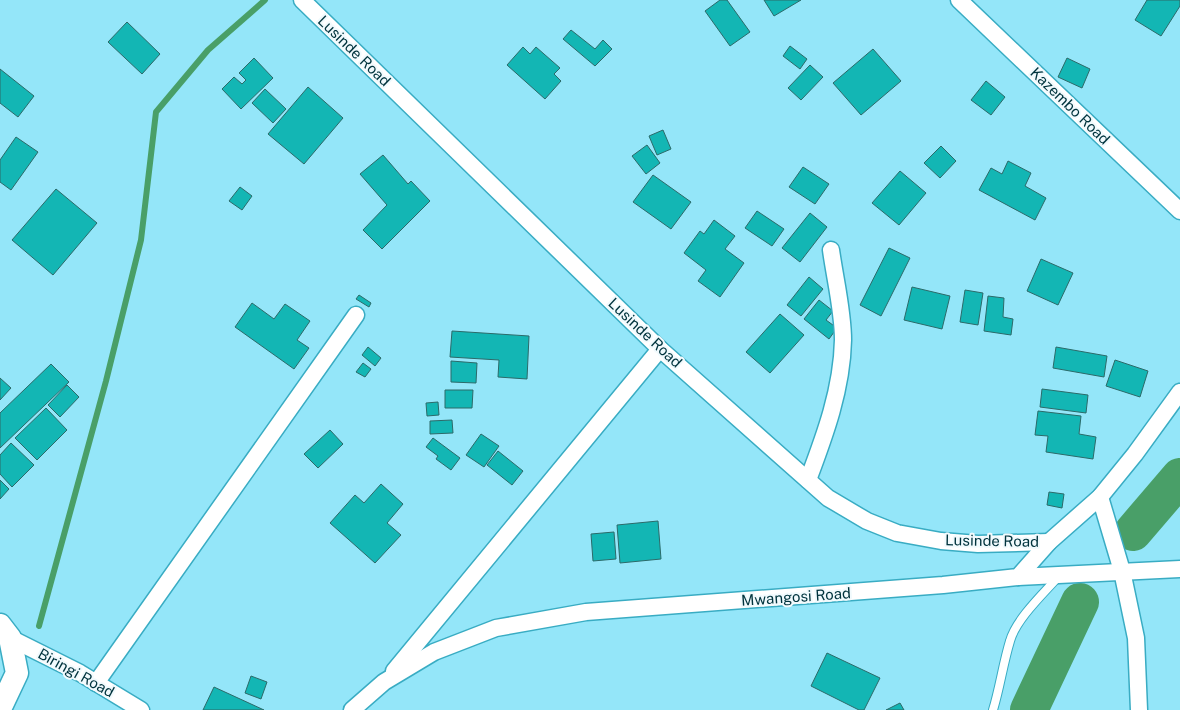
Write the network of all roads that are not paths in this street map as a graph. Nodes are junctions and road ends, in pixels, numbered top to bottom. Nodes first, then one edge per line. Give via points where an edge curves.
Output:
1 (302, 0) edge
2 (959, 0) edge
3 (1180, 211) edge
4 (830, 250) dead end
5 (356, 315) dead end
6 (660, 349) junction
7 (1180, 392) edge
8 (808, 480) junction
9 (1100, 497) junction
10 (1049, 542) junction
11 (1180, 569) edge
12 (1122, 571) junction
13 (1061, 574) junction
14 (1018, 577) junction
15 (5, 631) edge
16 (384, 682) junction
17 (96, 683) junction
18 (0, 709) edge
19 (141, 710) edge
20 (352, 710) edge
21 (993, 710) edge
22 (1139, 710) edge

1 - 6 street, Lusinde Road
2 - 3 street, Kazembo Road
4 - 8 street via 843,339 828,426
5 - 17 street
6 - 8 street, Lusinde Road
6 - 16 street
7 - 9 street
8 - 10 street, Lusinde Road via 828,498 866,522 897,533 978,544
9 - 10 street
9 - 12 street
10 - 14 street
11 - 12 street, Mwangosi Road
12 - 13 street, Mwangosi Road
12 - 22 street via 1136,638
13 - 14 street, Mwangosi Road
13 - 21 lane via 1010,640
14 - 16 street, Mwangosi Road via 586,612 496,628 434,652
15 - 17 street, Biringi Road
15 - 18 main road via 17,673
16 - 20 street, Mwangosi Road
17 - 19 street, Biringi Road

